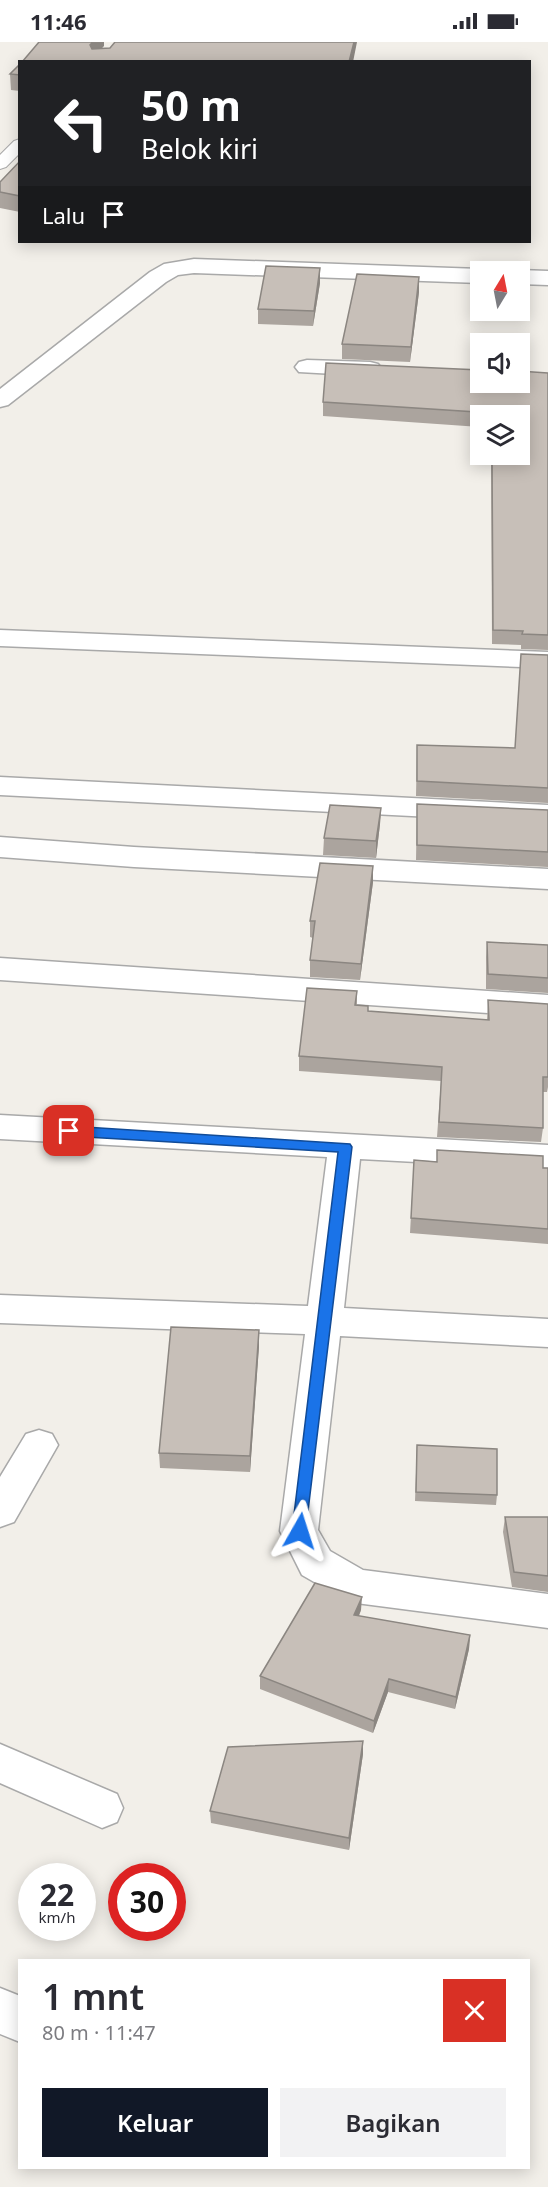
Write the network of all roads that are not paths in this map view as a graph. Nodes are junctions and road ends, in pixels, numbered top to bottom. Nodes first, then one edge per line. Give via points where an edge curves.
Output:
1 (18, 146) edge
2 (0, 164) edge
3 (470, 276) edge
4 (530, 277) edge
5 (548, 278) edge
6 (307, 367) dead end
7 (388, 370) edge
8 (0, 400) edge
9 (0, 638) edge
10 (548, 660) edge
11 (0, 786) edge
12 (548, 814) edge
13 (0, 847) edge
14 (548, 879) edge
15 (0, 969) edge
16 (548, 1006) edge
17 (0, 1127) edge
18 (345, 1147) junction
19 (548, 1157) edge
20 (0, 1309) edge
21 (326, 1321) junction
22 (548, 1333) edge
23 (39, 1445) dead end
24 (0, 1511) edge
25 (548, 1611) edge
26 (0, 1763) edge
27 (102, 1808) dead end
28 (0, 2010) edge
29 (18, 2019) edge

1 - 2 lane
3 - 8 street via 217,266 172,269
4 - 5 street
6 - 7 street
9 - 10 street
11 - 12 street
13 - 14 street
15 - 16 street
17 - 18 street
18 - 19 street
18 - 21 street
20 - 21 street
21 - 22 street
21 - 25 street via 300,1531 316,1563 356,1586
23 - 24 street
26 - 27 street
28 - 29 street

